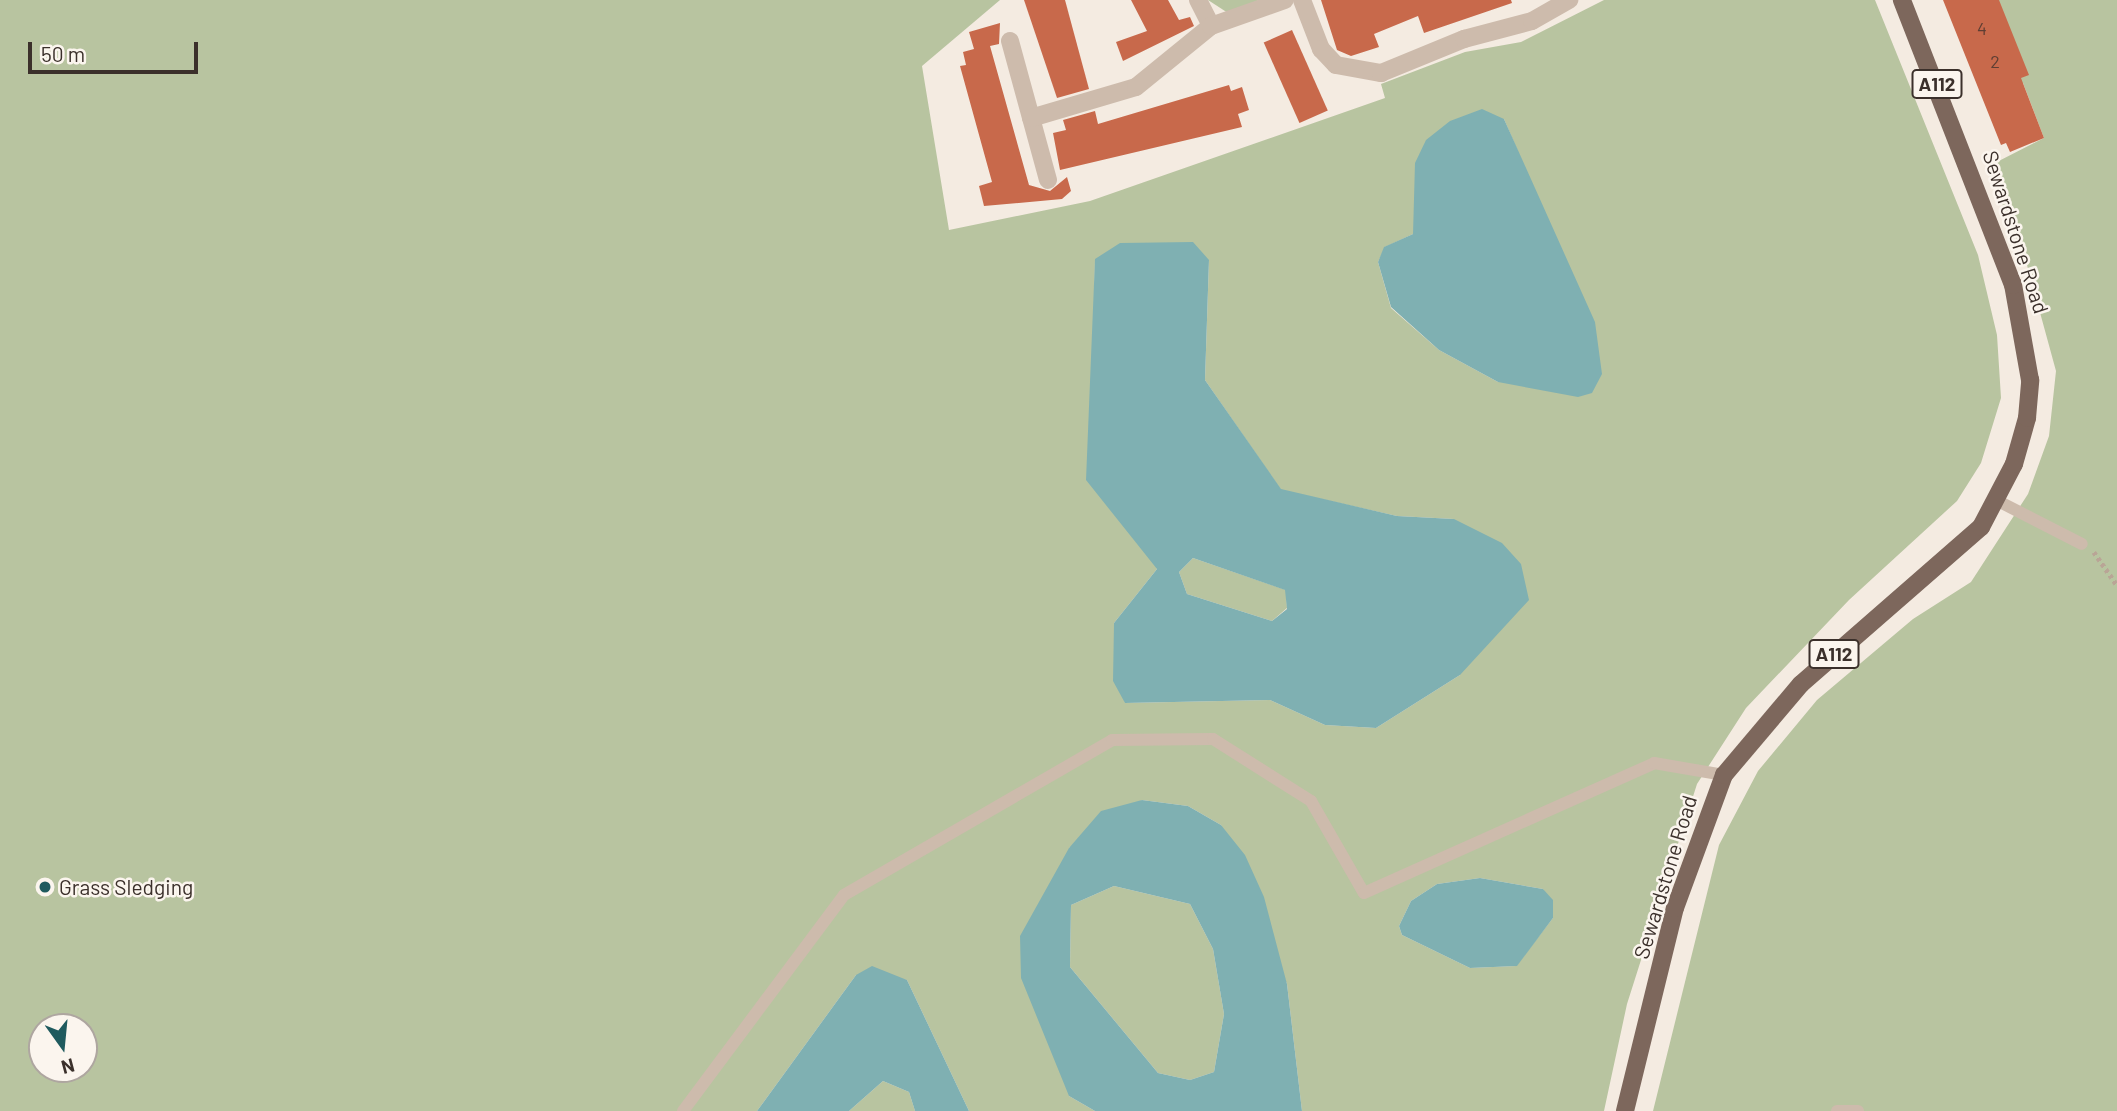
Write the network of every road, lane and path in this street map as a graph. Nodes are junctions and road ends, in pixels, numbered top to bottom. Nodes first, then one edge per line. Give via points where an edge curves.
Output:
1 (1198, 0) edge
2 (1284, 0) edge
3 (1302, 0) edge
4 (1569, 0) edge
5 (1902, 0) edge
6 (1211, 26) junction
7 (1010, 41) dead end
8 (1031, 118) junction
9 (1048, 180) dead end
10 (1998, 501) junction
11 (2082, 544) joint
12 (2117, 585) edge
13 (1724, 775) junction
14 (682, 1111) edge
15 (1625, 1111) edge
16 (1838, 1111) edge
17 (1858, 1111) edge

1 - 6 street
2 - 6 street
3 - 4 street via 1321,49 1336,65 1381,73 1464,38 1532,21
5 - 10 main road, Sewardstone Road / A112 via 1972,167 2024,331 2027,418
6 - 8 street via 1136,87
7 - 8 street
8 - 9 street
10 - 11 lane
10 - 13 main road, Sewardstone Road / A112 via 1955,555 1801,684
11 - 12 path via 2107,563
13 - 14 lane via 1654,763 1364,893 1311,801 1213,739 1112,740 845,895
13 - 15 main road, Sewardstone Road / A112 via 1675,908
16 - 17 lane

